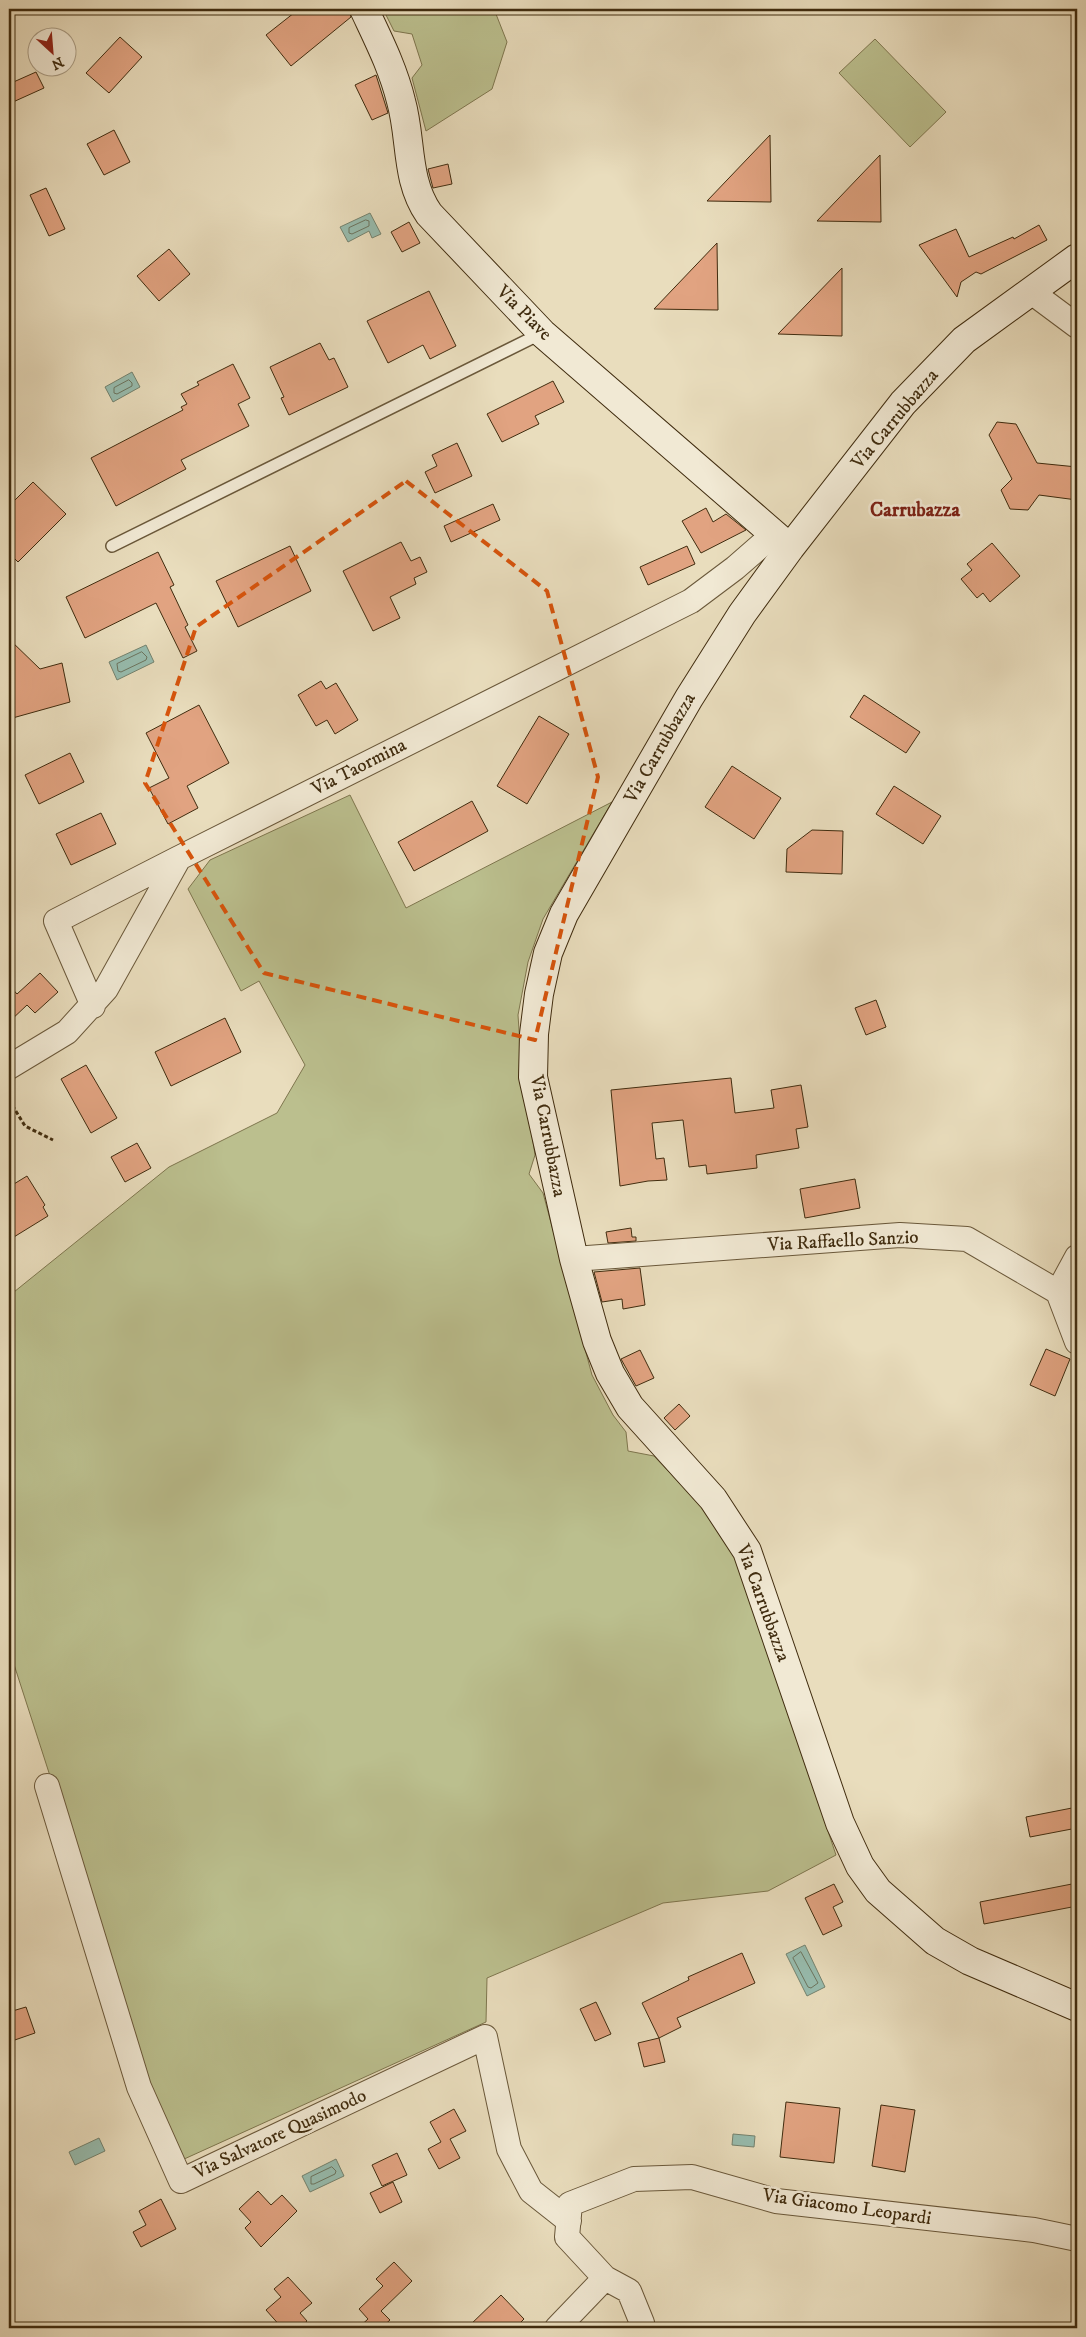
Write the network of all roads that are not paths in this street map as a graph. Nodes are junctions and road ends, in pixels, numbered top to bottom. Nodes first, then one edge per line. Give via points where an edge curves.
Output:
1 (364, 9) edge
2 (1077, 258) edge
3 (1030, 291) junction
4 (1077, 326) edge
5 (542, 333) junction
6 (782, 541) junction
7 (112, 546) dead end
8 (179, 858) junction
9 (92, 1006) junction
10 (9, 1067) edge
11 (1077, 1257) edge
12 (574, 1259) junction
13 (1058, 1292) junction
14 (1077, 1342) edge
15 (47, 1786) dead end
16 (1077, 2007) edge
17 (569, 2221) junction
18 (1077, 2239) edge
19 (605, 2278) junction
20 (557, 2328) edge
21 (639, 2328) edge

1 - 5 main road, Via Piave via 391,67 402,102 419,199 429,214
2 - 3 main road, Via Carrubbazza
3 - 4 street
3 - 6 main road, Via Carrubbazza via 964,340 903,403
5 - 6 main road, Via Piave
5 - 7 lane
6 - 8 street, Via Taormina via 735,568 691,601
6 - 12 main road, Via Carrubbazza via 564,914 548,953 534,1034 533,1078
8 - 9 street via 106,989
8 - 9 street, Via Taormina via 56,921
9 - 10 street via 67,1032
11 - 13 street
12 - 13 street, Via Raffaello Sanzio via 900,1235 967,1239
12 - 16 main road, Via Carrubbazza via 597,1341 610,1373 630,1407 713,1499 747,1551 840,1823 860,1866 878,1891 934,1942
13 - 14 street
15 - 17 street, Via Salvatore Quasimodo via 139,2087 182,2181 485,2037 509,2148 532,2191
17 - 18 street, Via Giacomo Leopardi via 570,2204 634,2179 692,2177 776,2201 1034,2230
17 - 19 street via 567,2237
19 - 20 street
19 - 21 street via 629,2291 642,2322

